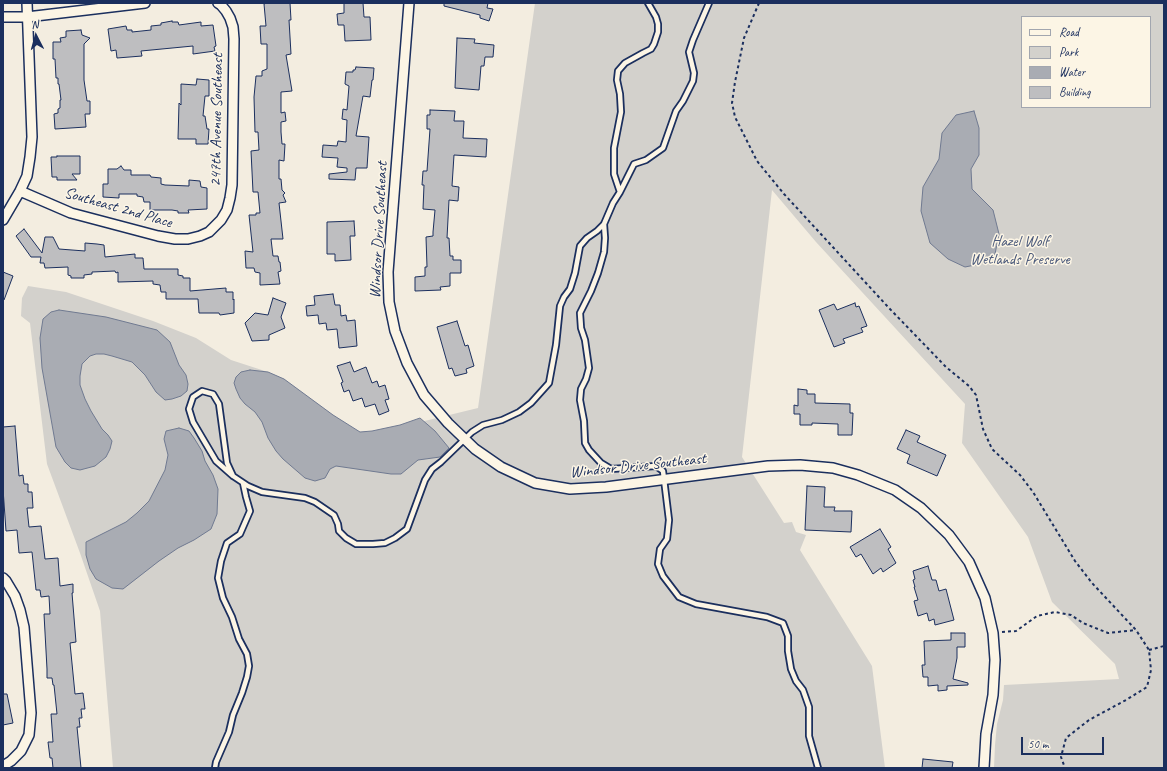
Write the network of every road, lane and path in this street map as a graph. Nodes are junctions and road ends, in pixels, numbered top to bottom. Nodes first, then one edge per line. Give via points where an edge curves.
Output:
1 (27, 3) edge
2 (145, 3) edge
3 (409, 3) edge
4 (648, 3) edge
5 (709, 3) edge
6 (759, 3) edge
7 (219, 4) edge
8 (3, 17) edge
9 (27, 17) junction
10 (20, 191) junction
11 (620, 192) junction
12 (3, 220) edge
13 (604, 224) junction
14 (209, 232) joint
15 (464, 439) junction
16 (234, 476) junction
17 (664, 480) junction
18 (243, 482) junction
19 (3, 578) edge
20 (1136, 630) junction
21 (993, 633) junction
22 (1164, 646) edge
23 (1149, 650) junction
24 (3, 766) edge
25 (215, 768) edge
26 (818, 768) edge
27 (984, 768) edge
28 (1065, 768) edge

1 - 9 street
2 - 9 street
3 - 15 street, Windsor Drive Southeast via 388,272 389,302 395,331 407,363 424,395
4 - 11 lane via 658,24 654,44 651,49 624,63 618,71 621,112 614,156 614,174
5 - 11 lane via 689,52 694,73 693,81 676,111 662,148 646,160 634,164
6 - 20 path via 744,38 732,103 735,117 756,161 889,308 976,395 983,429 992,449 1020,475 1075,561
7 - 14 street, 247th Avenue Southeast via 230,18 234,38 232,186 227,210
8 - 9 street
9 - 10 street via 32,137 27,176
10 - 12 street
10 - 14 street, Southeast 2nd Place via 71,213 158,236 188,240
11 - 13 lane
13 - 15 lane via 580,246 570,289 560,306 549,383 519,412 483,425
13 - 17 lane via 604,252 591,291 580,313 589,368 581,389 580,400 585,443 600,463 611,469 656,466 663,471
15 - 17 street, Windsor Drive Southeast via 501,467 535,483 570,489
15 - 18 lane via 424,480 407,528 385,543 356,544 339,531 334,516 315,502 305,498 262,492
16 - 16 lane via 216,461 193,422 189,408 192,397 202,391 213,394 218,404 227,463
16 - 18 lane
17 - 21 street, Windsor Drive Southeast via 768,466 800,465 833,468 895,490 927,513 949,535 969,562 985,598
17 - 26 lane via 669,520 667,539 660,549 658,564 663,576 679,596 696,604 767,617 783,623 788,636 792,669 809,706 809,736
18 - 25 lane via 250,511 240,534 227,543 218,578 222,598 247,654 249,666
19 - 24 street via 15,596 24,627 31,713 28,735 20,751
20 - 21 path via 1108,633 1071,614 1054,612 1038,616 1016,632
20 - 23 path
21 - 27 street, Windsor Drive Southeast via 993,694 986,734
22 - 23 path
23 - 28 path via 1152,670 1147,687 1089,720 1066,738 1061,757

